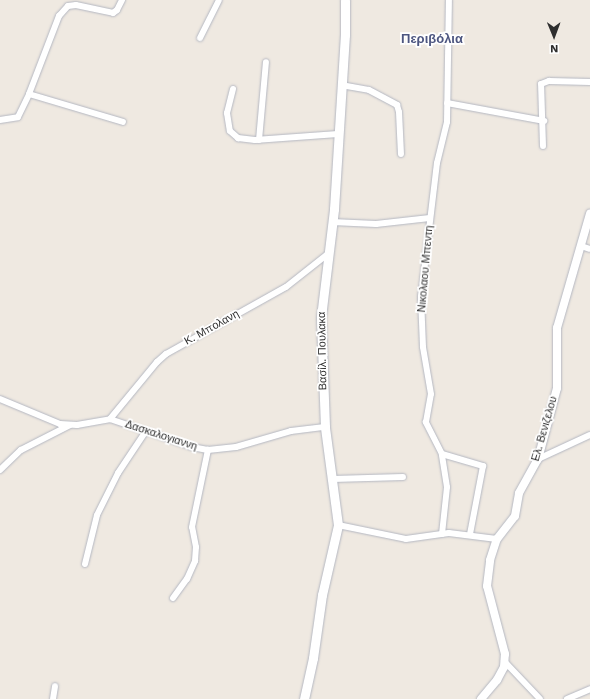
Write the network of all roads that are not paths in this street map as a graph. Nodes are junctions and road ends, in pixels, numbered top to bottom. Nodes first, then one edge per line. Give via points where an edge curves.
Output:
1 (122, 0) edge
2 (219, 0) edge
3 (345, 0) edge
4 (449, 0) edge
5 (200, 38) dead end
6 (266, 62) dead end
7 (590, 82) edge
8 (341, 85) junction
9 (233, 89) dead end
10 (29, 94) junction
11 (447, 103) junction
12 (0, 120) edge
13 (544, 121) junction
14 (123, 122) dead end
15 (338, 134) junction
16 (259, 140) junction
17 (543, 146) dead end
18 (401, 154) dead end
19 (590, 214) edge
20 (430, 218) junction
21 (332, 222) junction
22 (581, 246) junction
23 (590, 249) edge
24 (329, 253) junction
25 (0, 399) edge
26 (110, 419) junction
27 (70, 425) junction
28 (326, 427) junction
29 (146, 431) junction
30 (590, 435) edge
31 (208, 450) junction
32 (442, 454) junction
33 (538, 459) junction
34 (0, 470) edge
35 (403, 477) dead end
36 (333, 479) junction
37 (338, 525) junction
38 (442, 534) junction
39 (470, 534) junction
40 (497, 539) junction
41 (85, 564) dead end
42 (173, 598) dead end
43 (504, 661) junction
44 (55, 686) dead end
45 (590, 689) edge
46 (53, 699) edge
47 (304, 699) edge
48 (481, 699) edge
49 (540, 699) edge
50 (567, 699) edge

1 - 10 street via 113,13 76,5 68,6 56,23
2 - 5 street
3 - 8 main road, Βασίλ. Πουλακα
4 - 11 street, Νικολαου Μπεντη
6 - 16 street
7 - 13 street via 544,82 540,91
8 - 15 main road, Βασίλ. Πουλακα
8 - 18 street via 369,90 397,104 400,112
9 - 16 street via 227,113 230,131 238,138
10 - 12 street via 18,117
10 - 14 street
11 - 13 street
11 - 20 street, Νικολαου Μπεντη via 447,122 437,163
13 - 17 street
15 - 16 street
15 - 21 main road, Βασίλ. Πουλακα
19 - 22 street, Ελ. Βενιζελου
20 - 21 street via 376,224
20 - 32 street, Νικολαου Μπεντη via 421,297 423,347 431,394 426,422
21 - 24 main road, Βασίλ. Πουλακα
22 - 23 street
22 - 33 street, Ελ. Βενιζελου via 557,328 556,388
24 - 26 street, Κ. Μπολανη via 286,287 166,354
24 - 28 main road, Βασίλ. Πουλακα via 321,317
25 - 27 street, Δασκαλογιαννη via 50,421
26 - 27 street, Δασκαλογιαννη
26 - 29 street, Δασκαλογιαννη
27 - 34 street via 21,450
28 - 31 street, Δασκαλογιαννη via 291,431 236,447
28 - 36 main road, Βασίλ. Πουλακα
29 - 31 street, Δασκαλογιαννη
29 - 41 street via 118,473 97,515
30 - 33 street
31 - 42 street via 192,527 196,554 187,579
32 - 38 street, Νικολαου Μπεντη via 448,487
32 - 39 street via 483,466
33 - 40 street, Ελ. Βενιζελου via 519,493 515,516
35 - 36 street
36 - 37 main road, Βασίλ. Πουλακα
37 - 38 street via 406,539
37 - 47 main road, Βασίλ. Πουλακα via 322,595
38 - 39 street
39 - 40 street
40 - 43 street, Ελ. Βενιζελου via 487,586 502,638
43 - 48 street, Ελ. Βενιζελου via 497,680
43 - 49 street
44 - 46 street
45 - 50 street

